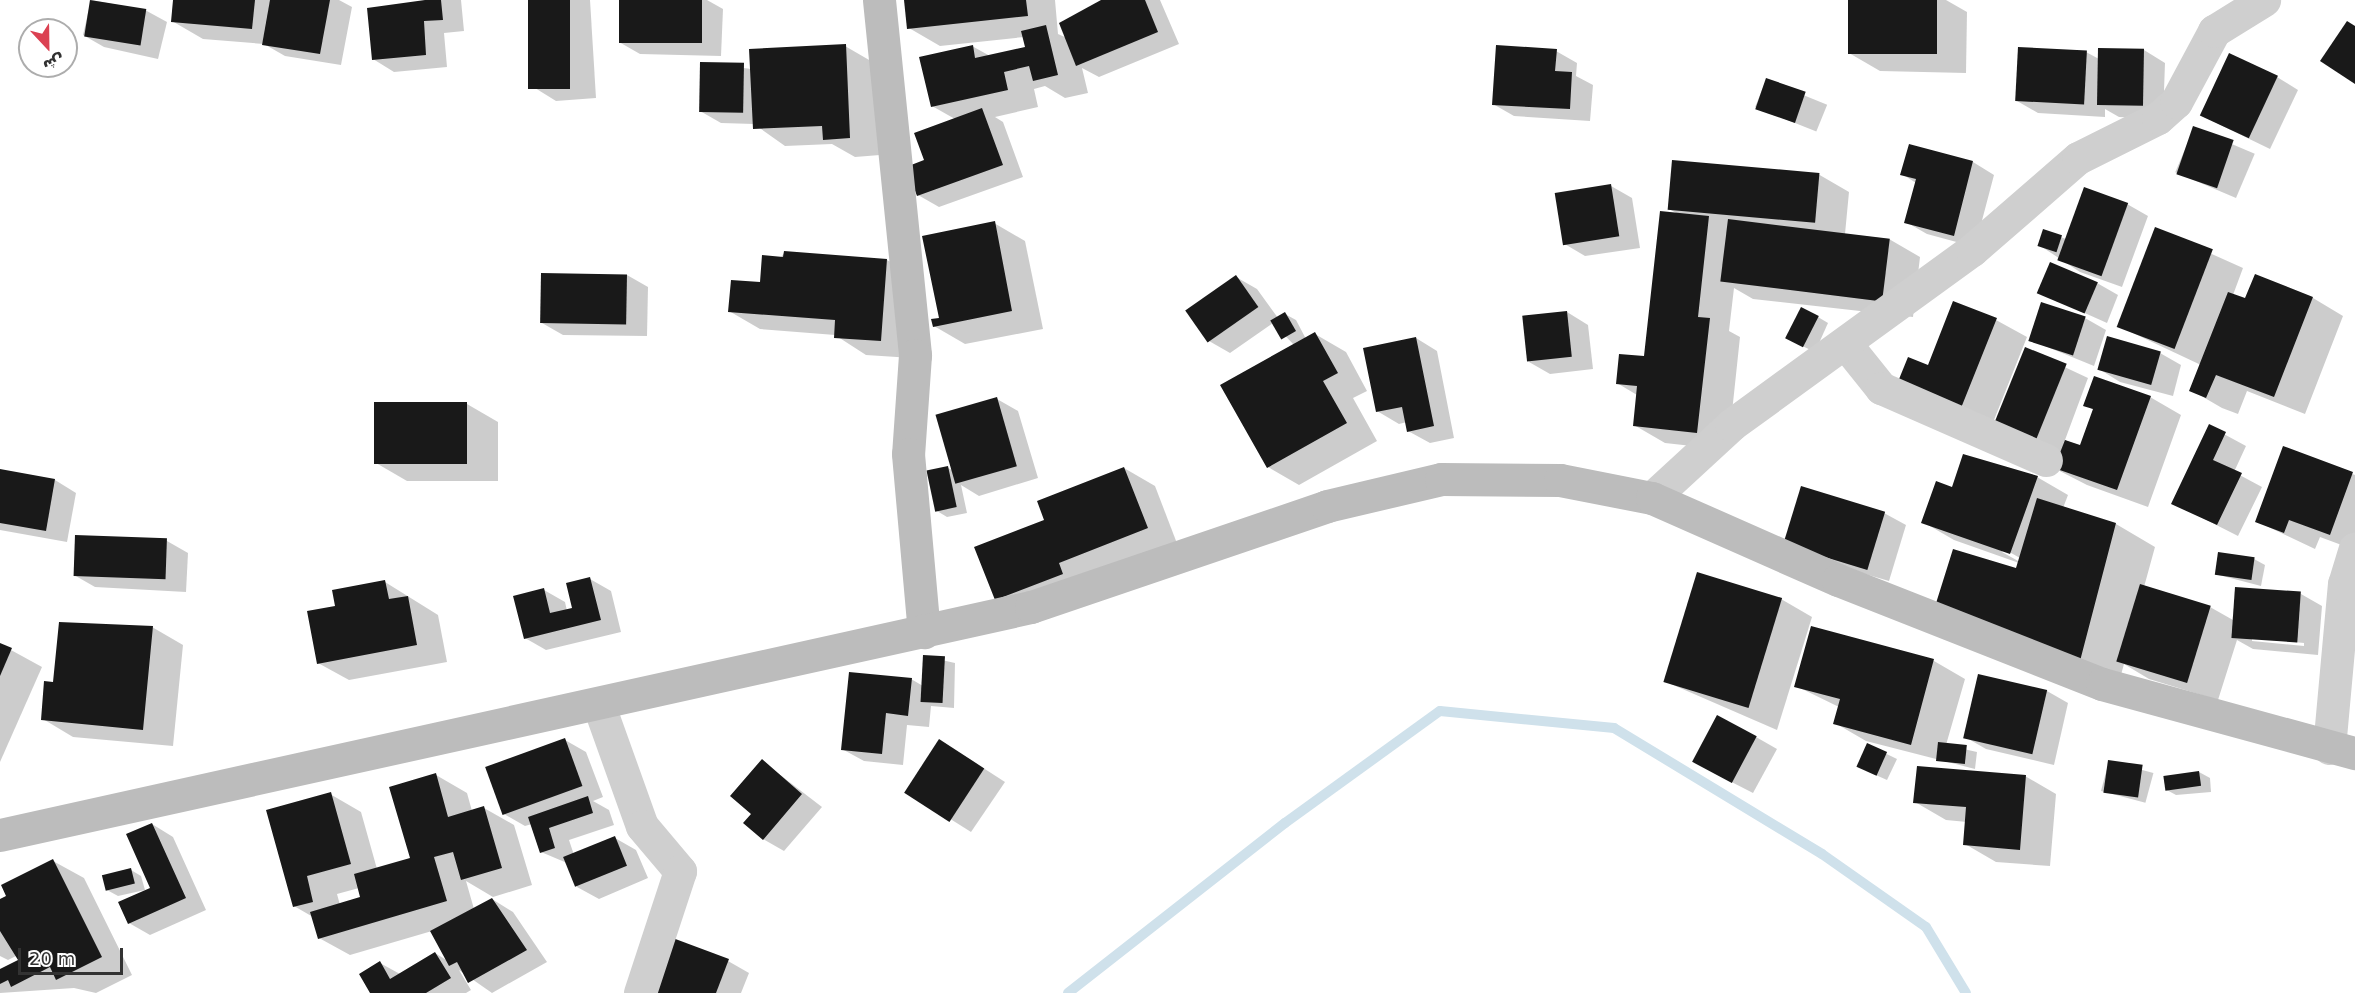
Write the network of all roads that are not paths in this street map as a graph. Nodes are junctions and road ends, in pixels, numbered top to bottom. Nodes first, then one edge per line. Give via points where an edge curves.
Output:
1 (879, 0) edge
2 (2264, 0) edge
3 (1845, 343) junction
4 (2046, 460) dead end
5 (1653, 498) junction
6 (2355, 549) edge
7 (924, 632) junction
8 (599, 706) junction
9 (2342, 751) edge
10 (0, 835) edge
11 (640, 993) edge

1 - 7 street via 915,355 908,454
2 - 3 street via 2214,31 2176,102 2158,118 2078,158 1972,250
3 - 4 street via 1881,388
3 - 5 street via 1731,425
5 - 7 street via 1560,480 1441,479 1327,506 1031,608
5 - 9 street via 1827,575 2102,684
6 - 9 street via 2344,584
7 - 8 street
8 - 10 street via 441,735
8 - 11 street via 642,826 680,871

